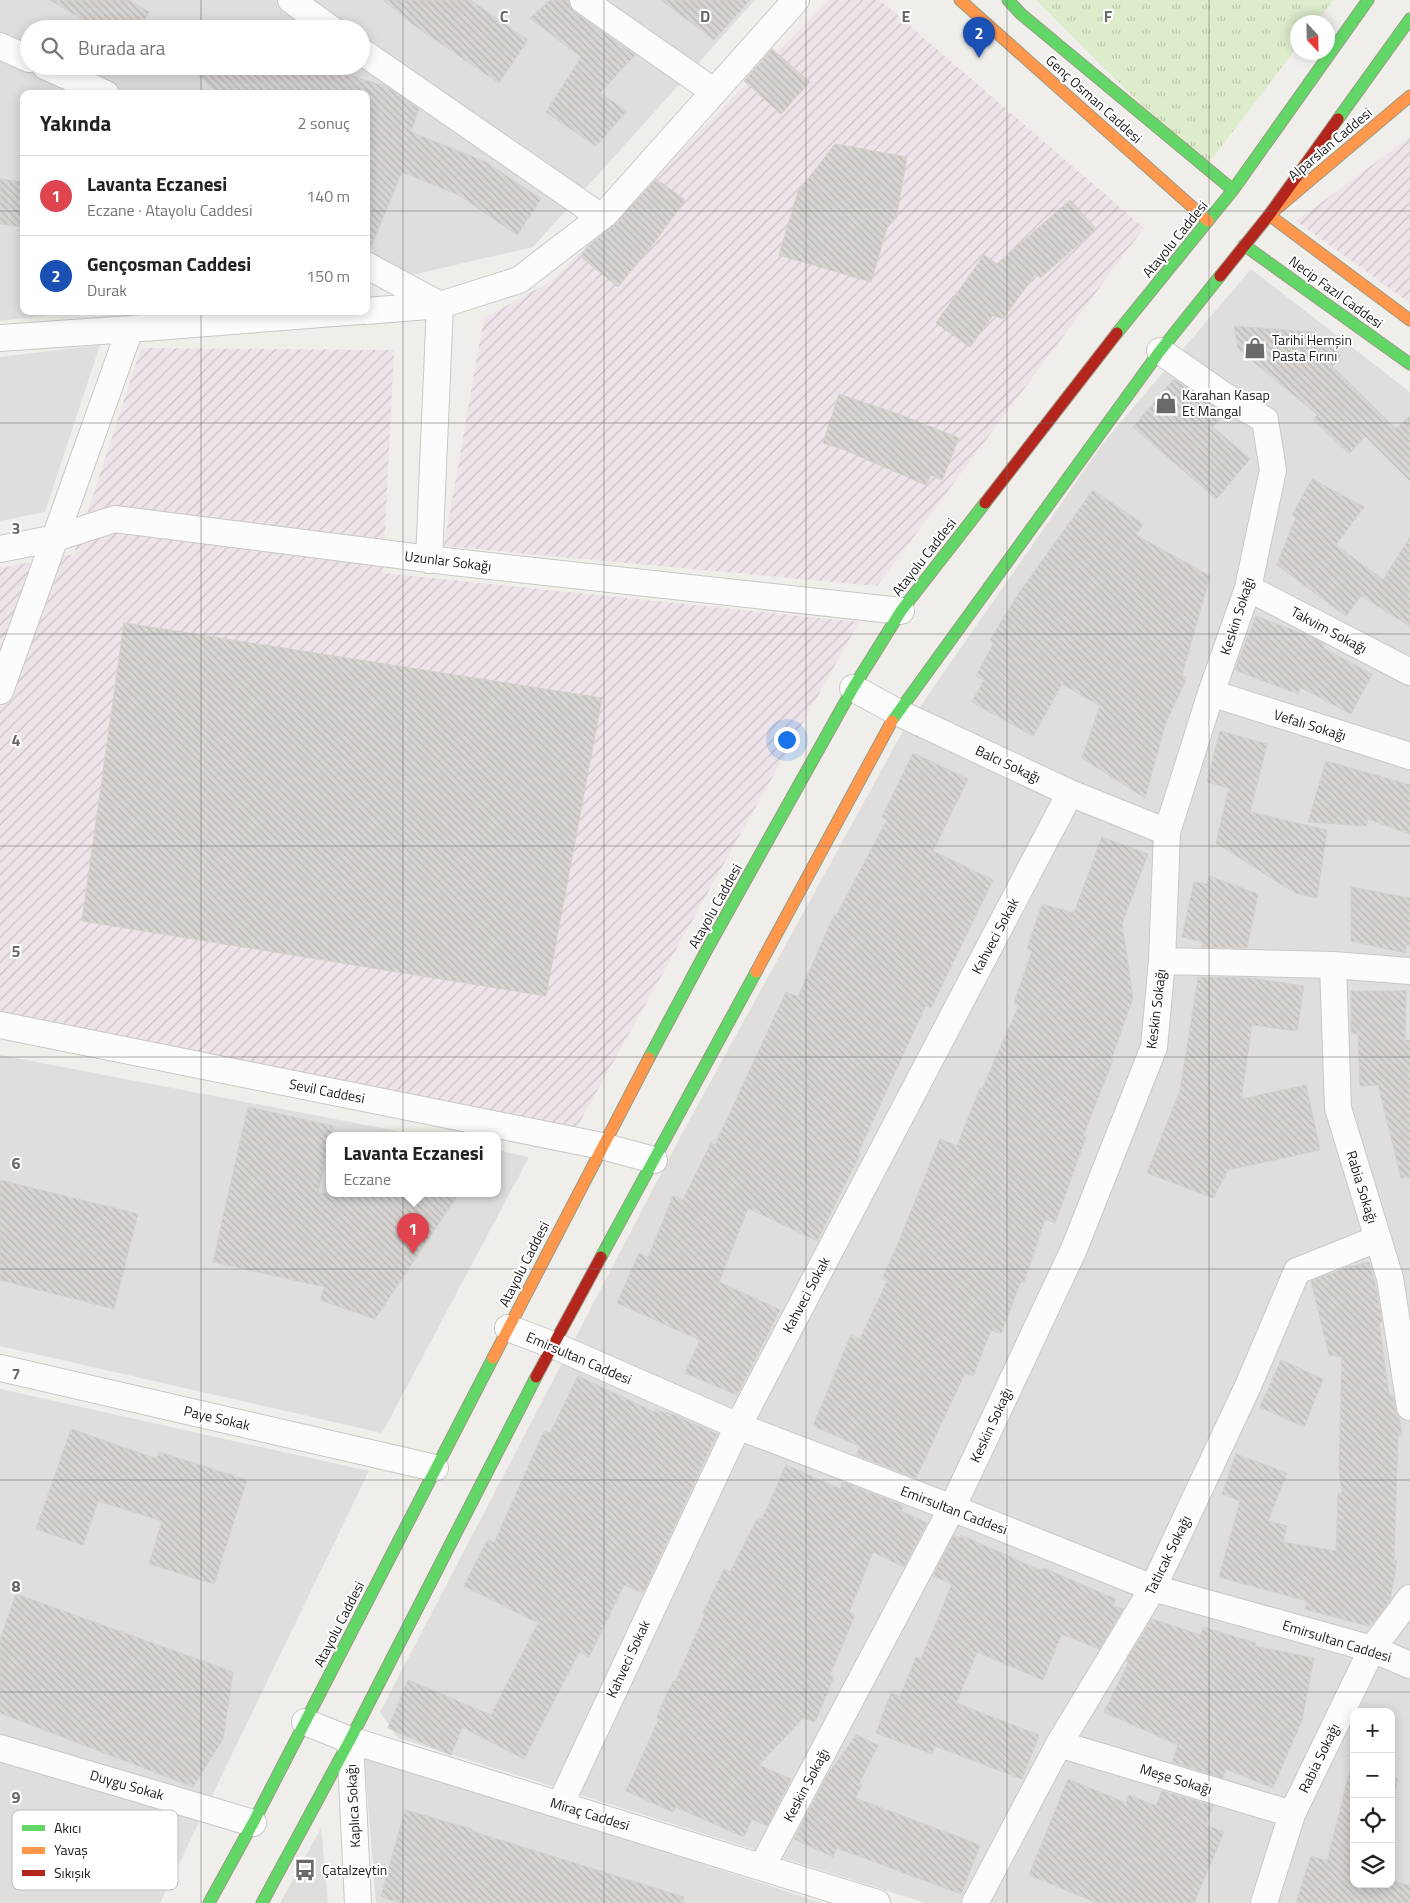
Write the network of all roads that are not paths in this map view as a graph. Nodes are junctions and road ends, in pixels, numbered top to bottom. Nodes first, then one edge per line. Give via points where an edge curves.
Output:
1 (291, 0) edge
2 (583, 0) edge
3 (796, 0) edge
4 (960, 0) edge
5 (1008, 0) edge
6 (1368, 0) edge
7 (319, 20) edge
8 (1410, 20) edge
9 (0, 46) edge
10 (20, 55) edge
11 (370, 57) edge
12 (65, 75) edge
13 (97, 90) edge
14 (713, 91) junction
15 (1410, 96) edge
16 (1237, 192) junction
17 (1265, 213) junction
18 (601, 217) junction
19 (1212, 223) junction
20 (1241, 242) junction
21 (370, 267) edge
22 (440, 305) junction
23 (370, 311) edge
24 (309, 315) edge
25 (1410, 320) edge
26 (130, 329) junction
27 (0, 338) edge
28 (1160, 351) junction
29 (1410, 364) edge
30 (56, 538) junction
31 (0, 548) edge
32 (429, 560) junction
33 (1248, 588) junction
34 (901, 611) junction
35 (1410, 672) edge
36 (853, 688) junction
37 (0, 691) edge
38 (1211, 694) junction
39 (897, 712) junction
40 (1410, 756) edge
41 (1070, 793) junction
42 (1167, 832) junction
43 (1162, 961) junction
44 (1333, 965) junction
45 (1410, 971) edge
46 (0, 1025) edge
47 (602, 1146) junction
48 (654, 1160) junction
49 (1377, 1239) junction
50 (508, 1328) junction
51 (553, 1345) junction
52 (0, 1368) edge
53 (1410, 1407) edge
54 (738, 1426) junction
55 (435, 1468) junction
56 (952, 1508) junction
57 (1153, 1588) junction
58 (1410, 1598) edge
59 (1372, 1649) junction
60 (1410, 1665) edge
61 (305, 1722) junction
62 (350, 1740) junction
63 (1060, 1744) junction
64 (0, 1748) edge
65 (560, 1805) junction
66 (1292, 1814) junction
67 (253, 1823) junction
68 (762, 1867) junction
69 (209, 1903) edge
70 (262, 1903) edge
71 (358, 1903) edge
72 (877, 1903) edge
73 (975, 1903) edge
74 (1264, 1903) edge

1 - 7 street
2 - 14 street
3 - 14 street
4 - 19 main road, Genç Osman Caddesi
5 - 16 main road, Genç Osman Caddesi
6 - 16 main road, Atayolu Caddesi
8 - 17 main road
9 - 10 street
11 - 18 street
12 - 13 street
14 - 18 street
15 - 17 main road, Alparslan Caddesi
16 - 19 main road, Atayolu Caddesi
17 - 20 main road
17 - 25 main road, Necip Fazıl Caddesi
18 - 22 street via 519,280
19 - 34 main road, Atayolu Caddesi via 1090,367
20 - 28 main road
20 - 29 main road, Necip Fazıl Caddesi
21 - 22 street
22 - 23 street
22 - 32 street
24 - 26 street
26 - 27 street
26 - 30 street
28 - 33 street, Keskin Sokağı via 1265,420 1273,470
28 - 39 main road
30 - 31 street, Uzunlar Sokağı
30 - 32 street, Uzunlar Sokağı via 115,519
30 - 37 street
32 - 34 street, Uzunlar Sokağı
33 - 35 street, Takvim Sokağı
33 - 38 street, Keskin Sokağı
34 - 36 main road, Atayolu Caddesi
36 - 39 street, Balcı Sokağı
36 - 47 main road, Atayolu Caddesi
38 - 40 street, Vefalı Sokağı
38 - 42 street, Keskin Sokağı
39 - 41 street, Balcı Sokağı
39 - 48 main road
41 - 42 street, Balcı Sokağı
41 - 54 street, Kahveci Sokak
42 - 43 street, Keskin Sokağı
43 - 44 street, Keskin Sokağı
43 - 56 street, Keskin Sokağı via 1154,1046 1074,1249
44 - 45 street, Keskin Sokağı
44 - 49 street, Rabia Sokağı via 1338,1108
46 - 47 street, Sevil Caddesi
47 - 48 street, Sevil Caddesi
47 - 50 main road, Atayolu Caddesi
48 - 51 main road
49 - 53 street, Rabia Sokağı via 1390,1278
49 - 57 street, Tatlıcak Sokağı via 1297,1271 1248,1386
50 - 51 street, Emirsultan Caddesi
50 - 55 main road, Atayolu Caddesi
51 - 54 street, Emirsultan Caddesi
51 - 62 main road
52 - 55 street, Paye Sokak
54 - 56 street, Emirsultan Caddesi
54 - 65 street, Kahveci Sokak
55 - 61 main road, Atayolu Caddesi
56 - 57 street, Emirsultan Caddesi
56 - 68 street, Keskin Sokağı
57 - 59 street, Emirsultan Caddesi
57 - 63 street, Tatlıcak Sokağı
58 - 59 street, Rabia Sokağı
59 - 60 street, Emirsultan Caddesi
59 - 66 street, Rabia Sokağı
61 - 62 street, Miraç Caddesi
61 - 67 main road, Atayolu Caddesi
62 - 65 street, Miraç Caddesi
62 - 70 main road
62 - 71 street, Kaplıca Sokağı
63 - 66 street, Meşe Sokağı
63 - 73 street, Tatlıcak Sokağı
64 - 67 street, Duygu Sokak
65 - 68 street, Miraç Caddesi
66 - 74 street, Rabia Sokağı
67 - 69 main road, Atayolu Caddesi
68 - 72 street, Miraç Caddesi

